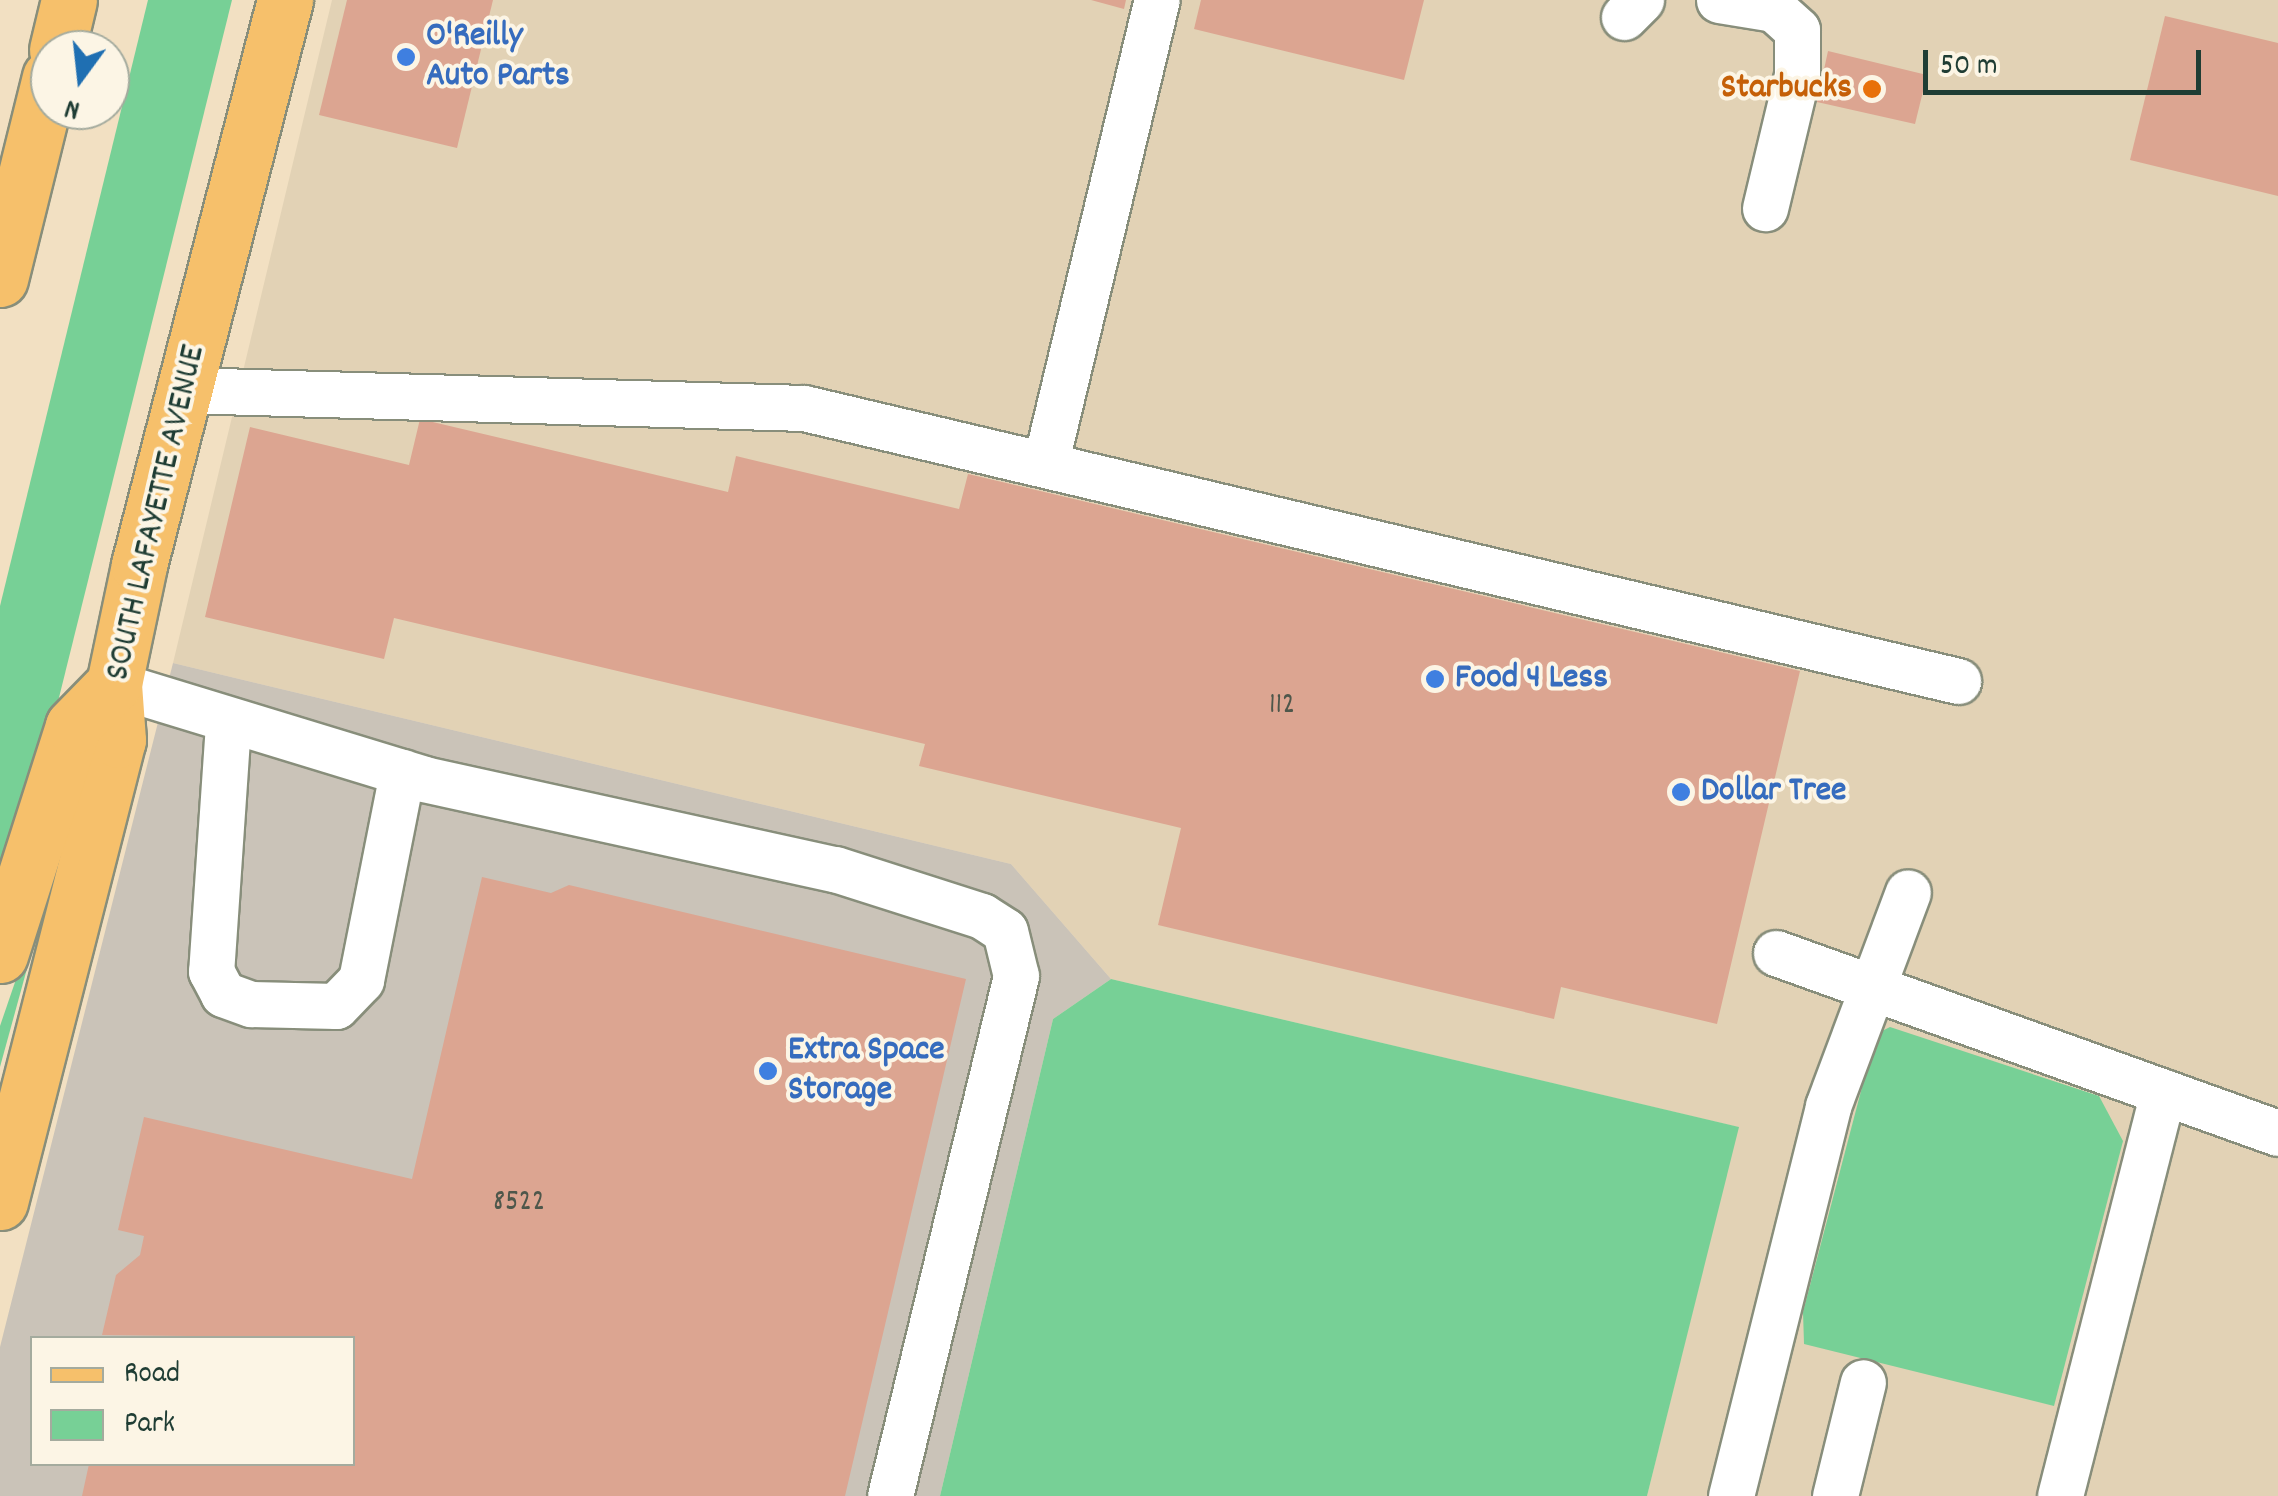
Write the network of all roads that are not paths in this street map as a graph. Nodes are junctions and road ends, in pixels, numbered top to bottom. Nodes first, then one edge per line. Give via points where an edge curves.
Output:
1 (69, 0) edge
2 (285, 0) edge
3 (1156, 0) edge
4 (1719, 0) edge
5 (62, 30) edge
6 (37, 130) edge
7 (1766, 208) dead end
8 (0, 279) edge
9 (184, 390) junction
10 (1045, 465) junction
11 (1958, 681) dead end
12 (114, 684) junction
13 (228, 724) junction
14 (402, 772) junction
15 (1908, 892) dead end
16 (1776, 952) dead end
17 (0, 955) edge
18 (1872, 987) junction
19 (2163, 1092) junction
20 (2278, 1133) edge
21 (0, 1202) edge
22 (1863, 1382) dead end
23 (890, 1496) edge
24 (1732, 1496) edge
25 (1835, 1496) edge
26 (2060, 1496) edge

1 - 5 main road
2 - 9 main road, SOUTH LAFAYETTE AVENUE
3 - 10 lane
4 - 7 lane via 1774,9 1797,30 1799,63
6 - 8 main road
9 - 10 lane via 804,408
9 - 12 main road, SOUTH LAFAYETTE AVENUE
10 - 11 lane
12 - 13 lane
12 - 17 main road via 73,726
12 - 21 main road, SOUTH LAFAYETTE AVENUE via 118,740
13 - 14 lane
13 - 14 lane via 211,971 223,994 250,1004 336,1006 360,980
14 - 23 lane via 835,869 982,916 1005,931 1016,976
15 - 18 lane
16 - 18 lane
18 - 19 lane
18 - 24 lane via 1828,1106
19 - 20 lane
19 - 26 lane
22 - 25 lane

